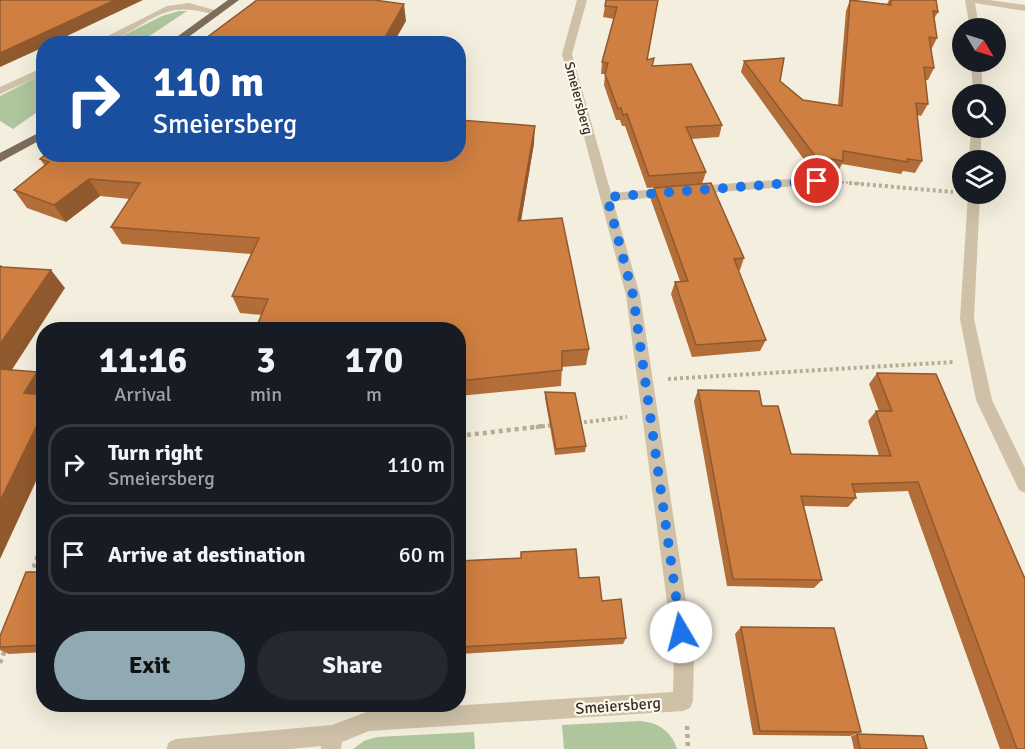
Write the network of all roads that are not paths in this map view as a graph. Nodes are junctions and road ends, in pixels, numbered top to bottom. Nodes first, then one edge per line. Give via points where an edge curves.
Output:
1 (234, 0) edge
2 (582, 0) edge
3 (970, 0) edge
4 (1025, 8) edge
5 (217, 12) junction
6 (973, 18) edge
7 (113, 36) edge
8 (183, 36) edge
9 (36, 74) edge
10 (0, 91) edge
11 (36, 138) edge
12 (22, 145) junction
13 (0, 152) edge
14 (0, 158) edge
15 (817, 181) road end
16 (607, 197) junction
17 (973, 204) edge
18 (1025, 485) edge
19 (332, 742) edge
20 (176, 749) edge

1 - 5 main road
2 - 16 street, Smeiersberg via 567,54
3 - 4 street
3 - 6 street
5 - 7 street via 189,6 170,8
5 - 8 main road
9 - 10 street
11 - 12 main road
12 - 13 main road
12 - 14 main road
15 - 16 street
16 - 19 street, Smeiersberg via 633,295 646,381 684,654 683,701 369,721
17 - 18 street via 967,319 984,400
19 - 20 street, Smeiersberg

